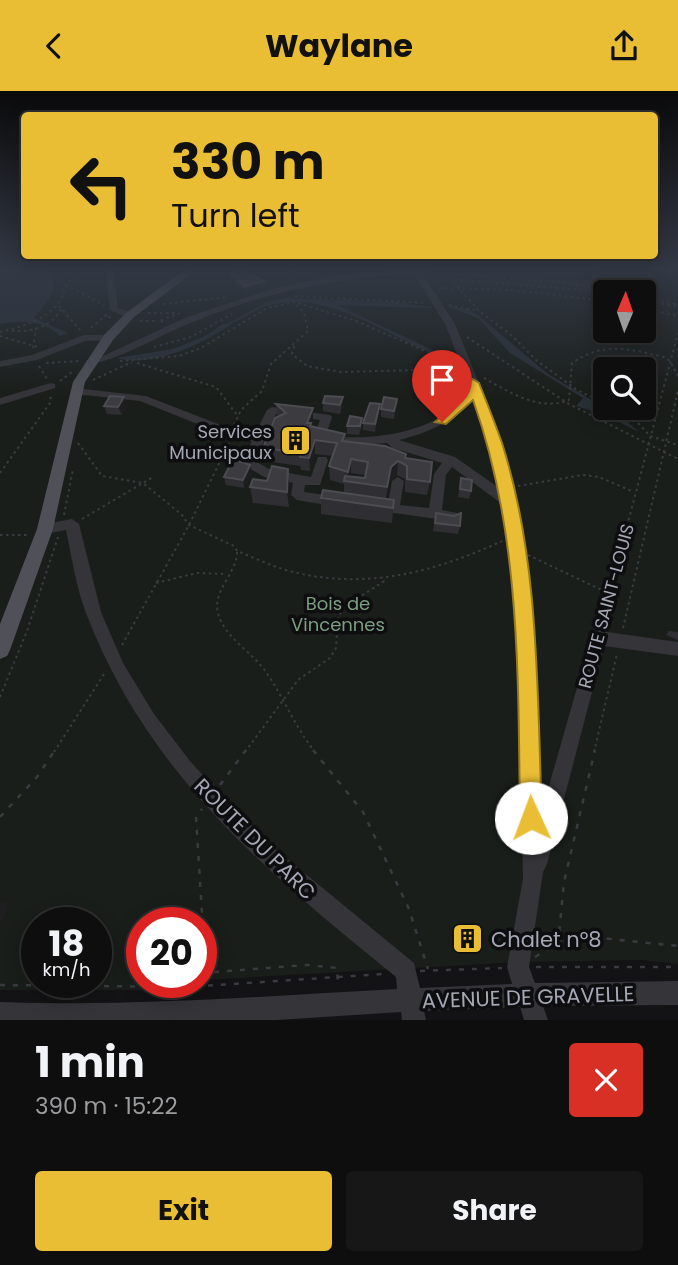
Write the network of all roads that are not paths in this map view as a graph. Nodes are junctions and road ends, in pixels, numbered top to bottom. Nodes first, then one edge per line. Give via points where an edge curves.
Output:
1 (116, 311) edge
2 (135, 311) edge
3 (210, 311) edge
4 (444, 311) edge
5 (130, 315) junction
6 (108, 338) junction
7 (92, 360) junction
8 (0, 364) edge
9 (473, 383) junction
10 (54, 385) road end
11 (70, 387) junction
12 (0, 402) edge
13 (388, 437) junction
14 (260, 438) junction
15 (322, 460) dead end
16 (451, 460) junction
17 (300, 480) junction
18 (398, 481) dead end
19 (510, 503) junction
20 (393, 509) junction
21 (435, 514) junction
22 (452, 516) edge
23 (56, 528) junction
24 (678, 649) edge
25 (0, 650) edge
26 (533, 879) junction
27 (678, 993) edge
28 (527, 995) junction
29 (413, 1010) edge
30 (0, 1014) edge
31 (200, 1017) edge
32 (536, 1020) edge

1 - 5 street
2 - 5 main road
3 - 7 street
4 - 9 street
5 - 6 main road
6 - 7 main road
6 - 8 street via 84,338 34,359
7 - 11 main road
9 - 13 street via 471,395 442,422
9 - 19 street via 496,444
10 - 12 street
11 - 14 street via 142,398 234,434
11 - 23 main road
13 - 14 street via 354,442 320,437 326,417 272,410
13 - 16 street via 397,445
14 - 17 street via 248,462 268,474
15 - 17 street via 316,482
16 - 19 street
16 - 21 street via 440,474
17 - 20 street via 297,495
18 - 20 street
19 - 26 street via 526,650
20 - 21 street
21 - 22 street
23 - 25 main road
23 - 29 street, ROUTE DU PARC via 113,660 148,721 210,799 292,881 406,971
24 - 26 street, ROUTE SAINT-LOUIS via 600,632
26 - 28 street via 520,967
27 - 28 street, AVENUE DE GRAVELLE
28 - 29 street, AVENUE DE GRAVELLE
28 - 32 street
29 - 31 street, AVENUE DE GRAVELLE via 337,1005
30 - 31 street, AVENUE DE GRAVELLE

